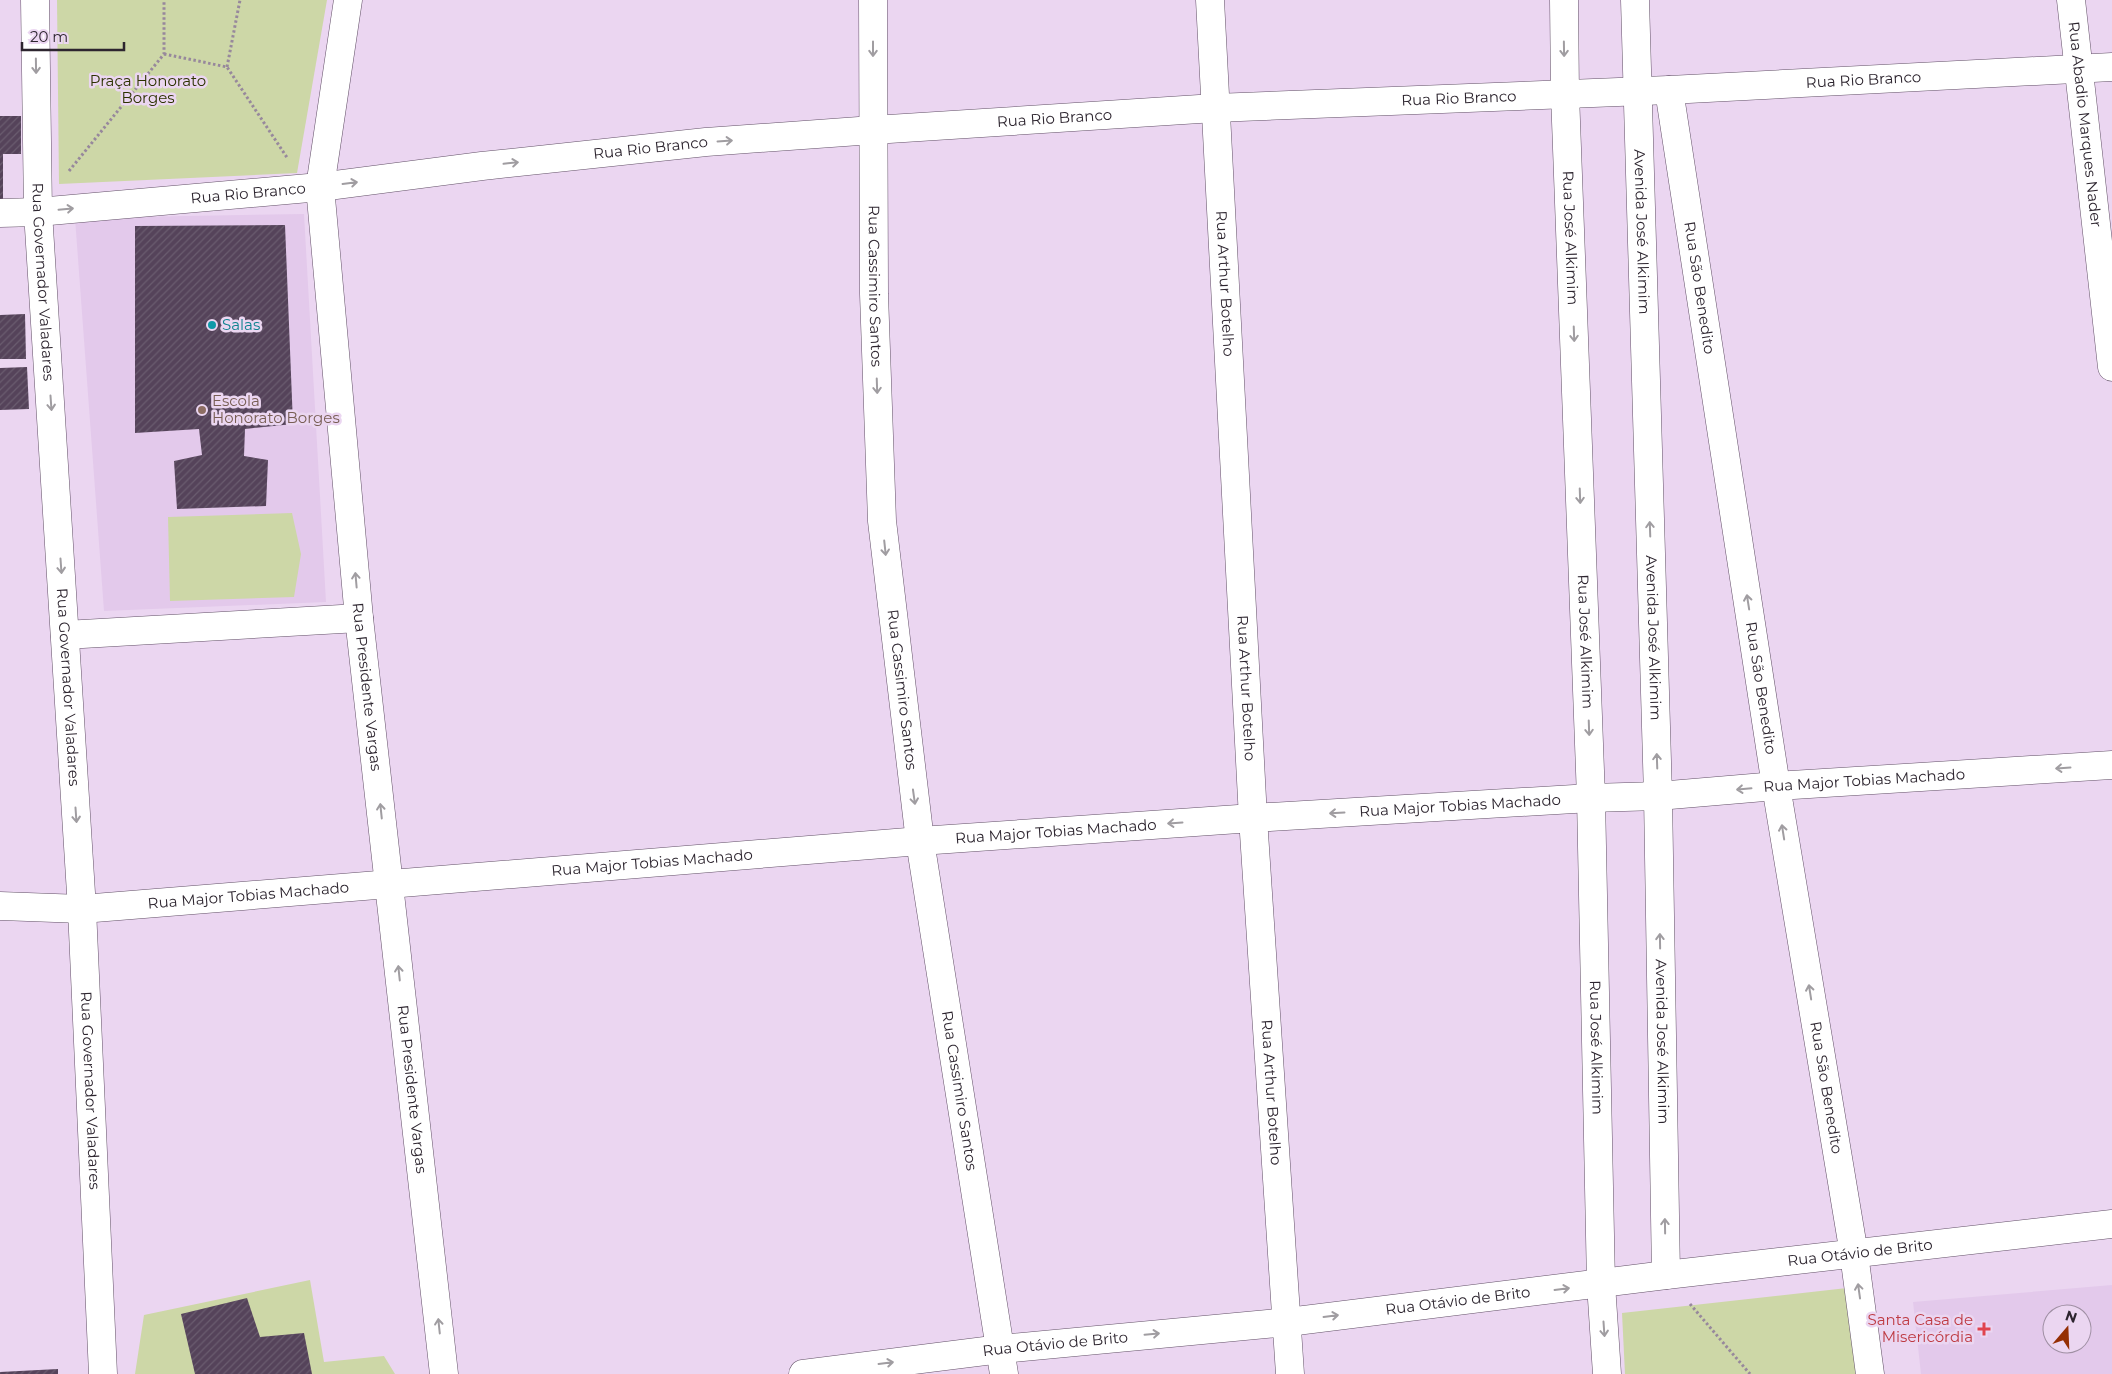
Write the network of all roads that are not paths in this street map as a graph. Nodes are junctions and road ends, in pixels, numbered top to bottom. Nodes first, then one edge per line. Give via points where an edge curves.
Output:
1 (34, 0) edge
2 (348, 0) edge
3 (872, 0) edge
4 (1210, 0) edge
5 (1564, 0) edge
6 (1635, 0) edge
7 (2072, 0) edge
8 (2080, 68) junction
9 (2112, 68) edge
10 (1669, 90) junction
11 (1637, 91) junction
12 (1565, 94) junction
13 (1215, 108) junction
14 (873, 130) junction
15 (320, 187) junction
16 (38, 212) junction
17 (0, 213) edge
18 (2112, 367) edge
19 (359, 618) junction
20 (65, 635) junction
21 (2112, 765) edge
22 (1776, 786) junction
23 (1658, 796) junction
24 (1591, 798) junction
25 (1253, 818) junction
26 (920, 841) junction
27 (390, 885) junction
28 (0, 906) edge
29 (82, 910) junction
30 (2112, 1224) edge
31 (1854, 1254) junction
32 (1666, 1275) junction
33 (1601, 1284) junction
34 (1288, 1322) junction
35 (1002, 1361) edge
36 (103, 1374) edge
37 (444, 1374) edge
38 (803, 1374) edge
39 (1290, 1374) edge
40 (1607, 1374) edge
41 (1870, 1374) edge

1 -> 16 street, Rua Governador Valadares
2 - 15 street, Rua Presidente Vargas
3 -> 14 street, Rua Cassimiro Santos
4 - 13 street, Rua Arthur Botelho
5 -> 12 street, Rua José Alkimim
6 - 11 street, Avenida José Alkimim
7 - 8 street, Rua Abadio Marques Nader
8 - 9 street, Rua Rio Branco
8 - 10 street, Rua Rio Branco
8 - 18 street, Rua Abadio Marques Nader
10 - 11 street, Rua Rio Branco
22 -> 10 street, Rua São Benedito
11 - 12 street, Rua Rio Branco
23 -> 11 street, Avenida José Alkimim
12 - 13 street, Rua Rio Branco
12 -> 24 street, Rua José Alkimim
13 - 14 street, Rua Rio Branco
13 - 25 street, Rua Arthur Botelho
15 -> 14 street, Rua Rio Branco via 667,146
14 -> 26 street, Rua Cassimiro Santos via 874,294 882,521
16 -> 15 street, Rua Rio Branco
19 -> 15 street, Rua Presidente Vargas
16 - 17 street, Rua Rio Branco
16 -> 20 street, Rua Governador Valadares
19 - 20 street
27 -> 19 street, Rua Presidente Vargas
20 -> 29 street, Rua Governador Valadares
21 -> 22 street, Rua Major Tobias Machado
22 -> 23 street, Rua Major Tobias Machado
31 -> 22 street, Rua São Benedito
23 - 24 street, Rua Major Tobias Machado
32 -> 23 street, Avenida José Alkimim
24 -> 25 street, Rua Major Tobias Machado
24 - 33 street, Rua José Alkimim
25 -> 26 street, Rua Major Tobias Machado
25 - 34 street, Rua Arthur Botelho
26 - 27 street, Rua Major Tobias Machado
26 - 35 street, Rua Cassimiro Santos
27 - 29 street, Rua Major Tobias Machado
37 -> 27 street, Rua Presidente Vargas
28 - 29 street, Rua Major Tobias Machado
29 - 36 street, Rua Governador Valadares
30 - 31 street, Rua Otávio de Brito
31 - 32 street, Rua Otávio de Brito
41 -> 31 street, Rua São Benedito
32 - 33 street, Rua Otávio de Brito
34 -> 33 street, Rua Otávio de Brito
33 -> 40 street, Rua José Alkimim
35 -> 34 street, Rua Otávio de Brito
34 - 39 street, Rua Arthur Botelho
38 -> 35 street, Rua Otávio de Brito

